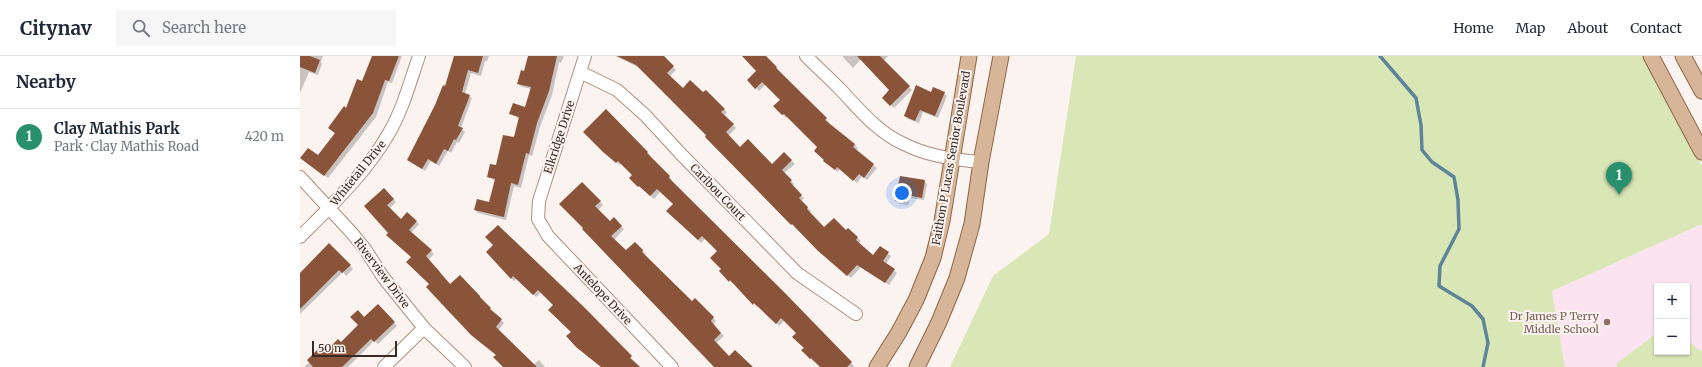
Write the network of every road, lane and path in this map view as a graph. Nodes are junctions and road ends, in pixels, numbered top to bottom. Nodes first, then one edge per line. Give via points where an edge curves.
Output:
1 (419, 56) edge
2 (585, 56) edge
3 (806, 56) edge
4 (969, 56) edge
5 (1000, 56) edge
6 (1651, 56) edge
7 (1683, 56) edge
8 (580, 72) junction
9 (1702, 91) edge
10 (1702, 152) edge
11 (952, 159) junction
12 (981, 162) junction
13 (300, 177) edge
14 (330, 208) junction
15 (538, 218) joint
16 (300, 237) edge
17 (856, 314) dead end
18 (424, 328) junction
19 (384, 367) edge
20 (465, 367) edge
21 (672, 367) edge
22 (877, 367) edge
23 (917, 367) edge

1 - 14 street, Whitetail Drive via 400,112 389,133 372,159
2 - 8 street, Elkridge Drive
3 - 11 street via 874,124 903,144
4 - 11 main road, Faithon P Lucas Senior Boulevard
5 - 12 main road
6 - 10 main road
7 - 9 main road
8 - 15 street, Elkridge Drive via 539,201
8 - 17 street, Caribou Court via 617,90 645,115 797,273
11 - 12 street
11 - 22 main road, Faithon P Lucas Senior Boulevard via 933,258 916,300
12 - 23 main road via 972,224 957,278
13 - 14 street, Riverview Drive
14 - 16 street, Whitetail Drive
14 - 18 street, Riverview Drive via 365,249 383,278
15 - 21 street, Antelope Drive via 548,236
18 - 19 street
18 - 20 street, Riverview Drive

